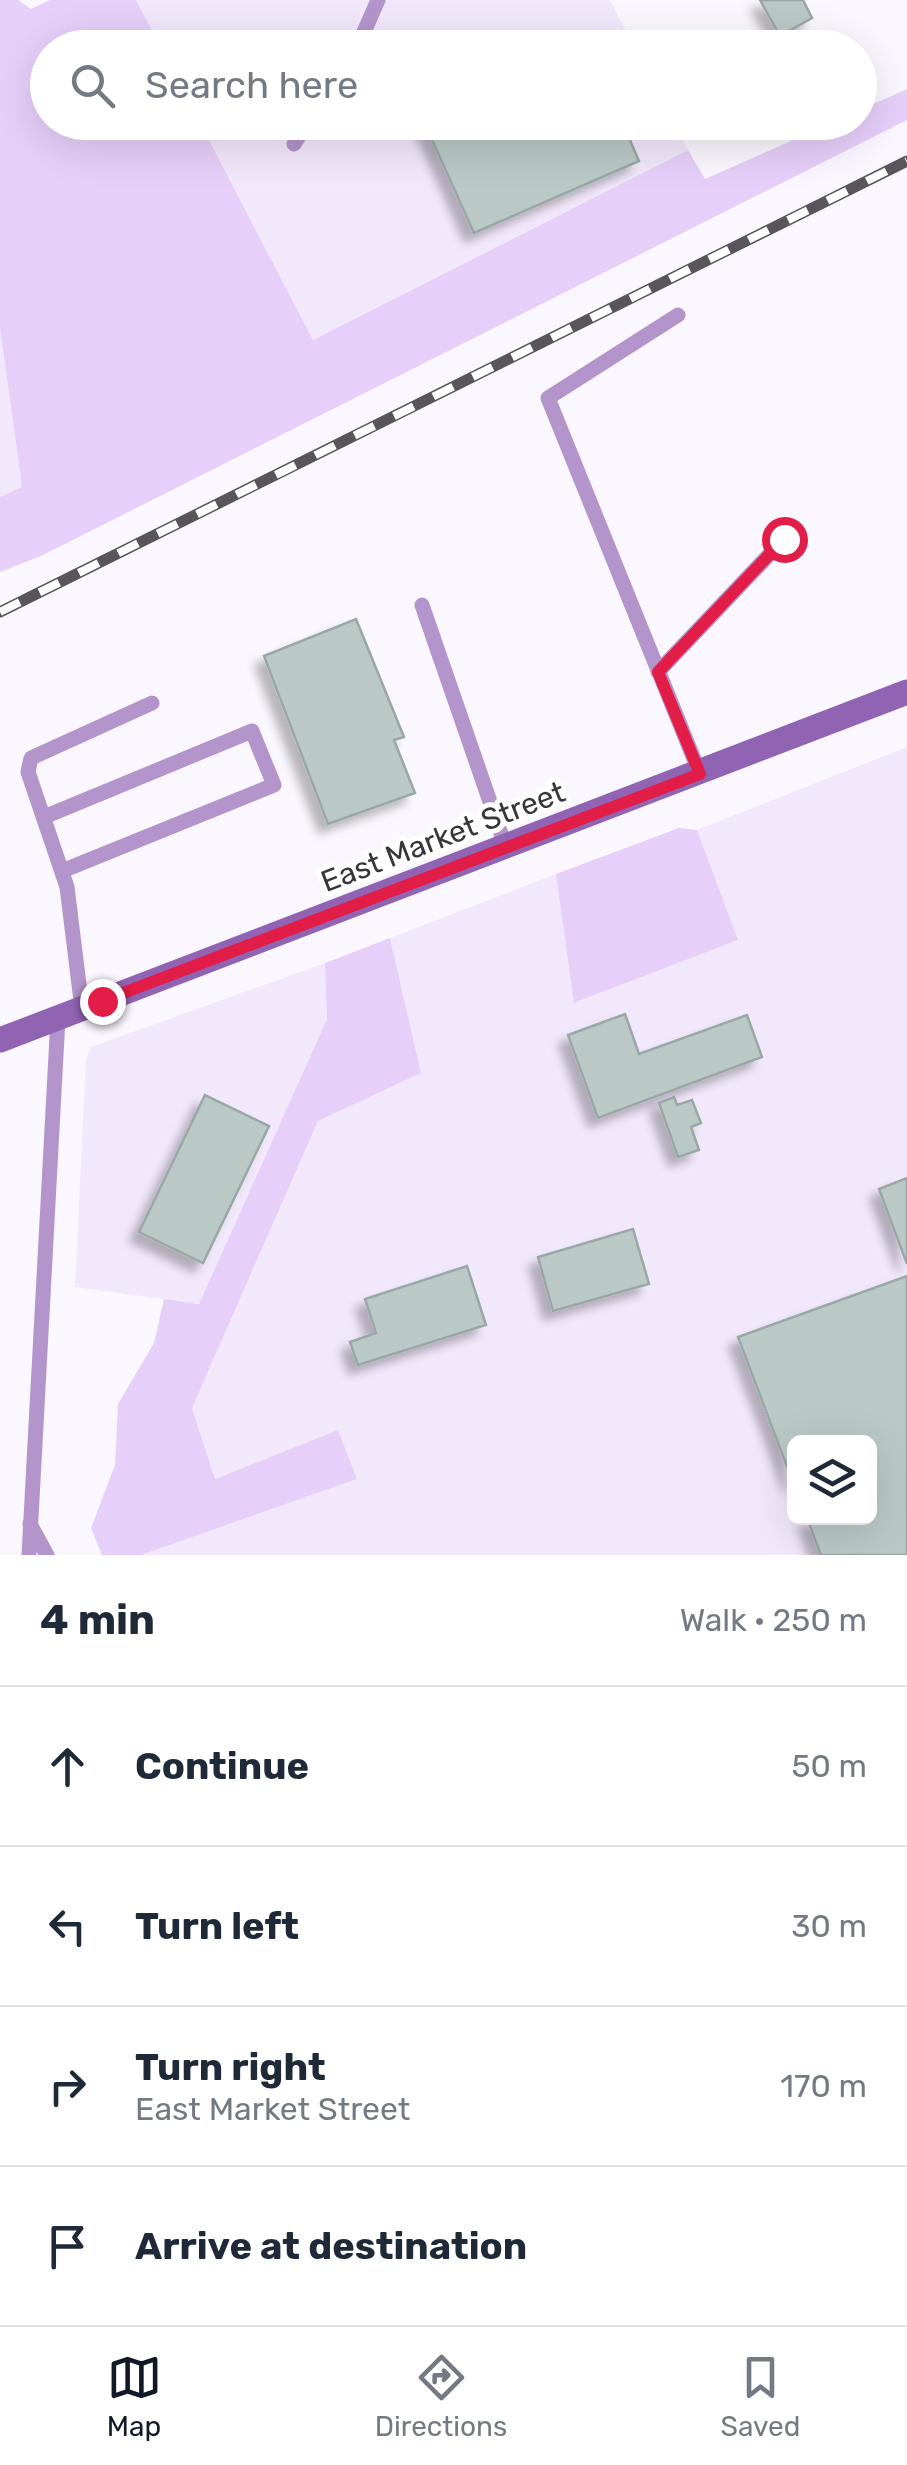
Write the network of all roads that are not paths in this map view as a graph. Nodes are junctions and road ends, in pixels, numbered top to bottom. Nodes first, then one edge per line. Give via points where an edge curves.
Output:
1 (378, 0) edge
2 (365, 30) edge
3 (297, 140) edge
4 (294, 144) dead end
5 (678, 315) dead end
6 (784, 539) dead end
7 (422, 606) dead end
8 (658, 672) junction
9 (907, 692) edge
10 (152, 703) dead end
11 (700, 774) junction
12 (44, 817) junction
13 (506, 848) junction
14 (62, 871) junction
15 (70, 1014) junction
16 (0, 1040) edge
17 (28, 1522) junction
18 (29, 1555) edge
19 (47, 1555) edge

1 - 2 lane
3 - 4 lane
5 - 8 lane via 548,398
6 - 8 lane
7 - 13 lane
8 - 11 lane
9 - 11 main road, East Market Street
10 - 12 lane via 31,758 28,772
11 - 13 main road, East Market Street
12 - 14 lane
12 - 14 lane via 252,730 274,785
13 - 15 main road, East Market Street
14 - 15 lane via 68,886
15 - 16 main road, East Market Street
15 - 17 lane
17 - 18 lane
17 - 19 lane

